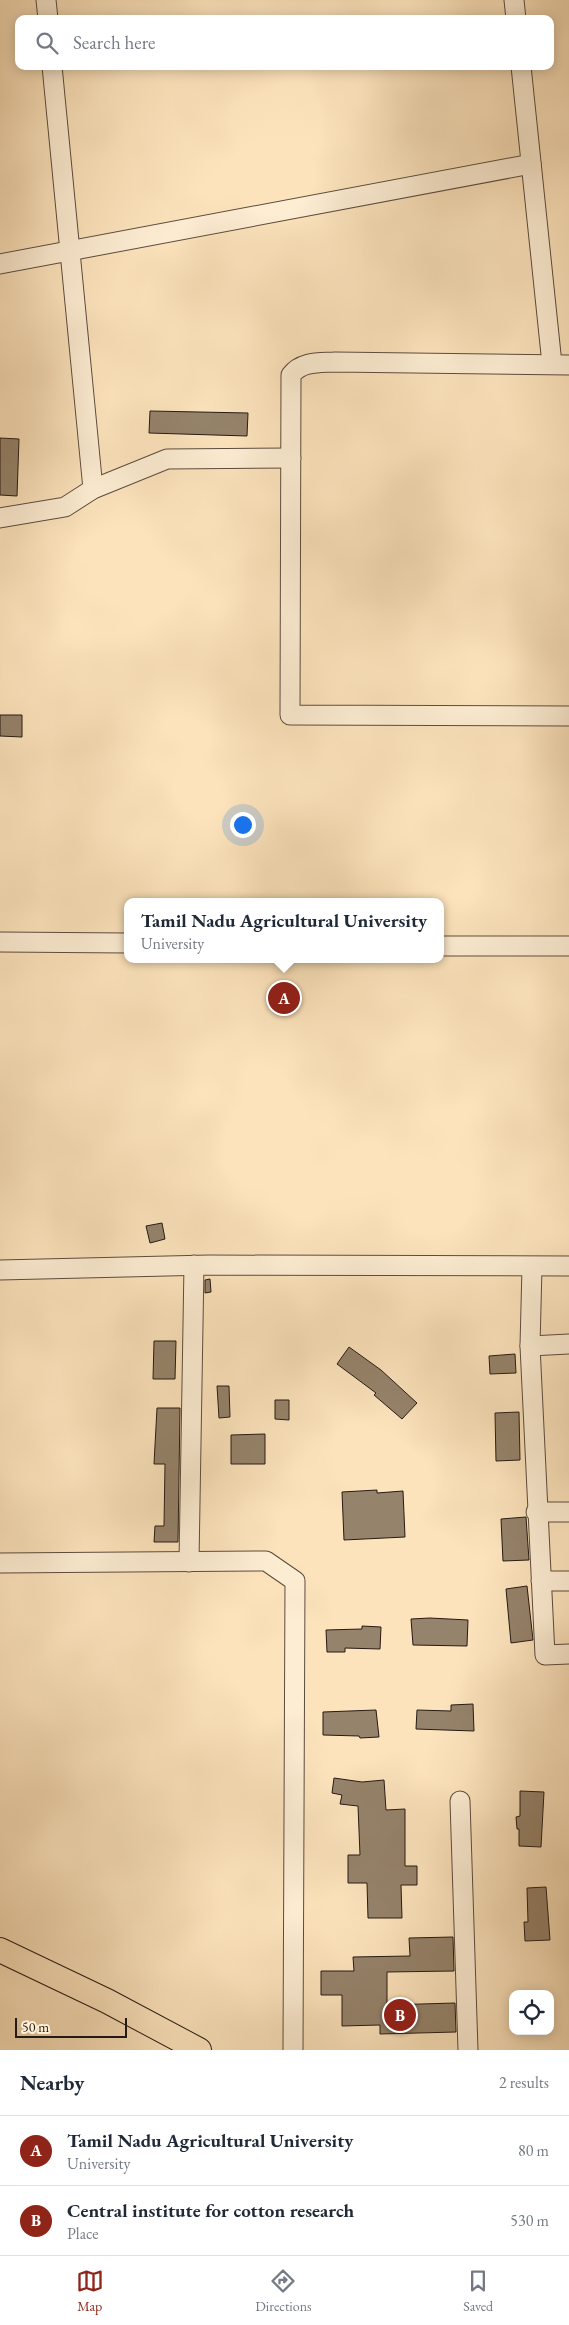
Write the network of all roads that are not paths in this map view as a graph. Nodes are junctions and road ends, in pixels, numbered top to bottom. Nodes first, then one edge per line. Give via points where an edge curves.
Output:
1 (46, 0) edge
2 (514, 0) edge
3 (48, 15) edge
4 (516, 15) edge
5 (52, 70) edge
6 (521, 70) edge
7 (530, 164) junction
8 (69, 251) junction
9 (0, 264) edge
10 (560, 364) edge
11 (291, 458) junction
12 (93, 489) junction
13 (0, 518) edge
14 (569, 716) edge
15 (0, 942) edge
16 (124, 943) edge
17 (444, 946) edge
18 (569, 946) edge
19 (194, 1265) junction
20 (569, 1266) edge
21 (532, 1267) junction
22 (0, 1270) edge
23 (569, 1344) edge
24 (530, 1346) junction
25 (536, 1512) junction
26 (569, 1512) edge
27 (189, 1562) junction
28 (0, 1563) edge
29 (541, 1581) junction
30 (569, 1581) edge
31 (569, 1654) edge
32 (460, 1801) dead end
33 (0, 1950) edge
34 (0, 1966) edge
35 (166, 2050) edge
36 (199, 2050) edge
37 (293, 2050) edge
38 (468, 2050) edge

1 - 3 street
2 - 4 street
5 - 8 street
6 - 7 street
7 - 8 street
7 - 10 street
8 - 9 street
8 - 12 street
10 - 11 street via 311,363 291,375
11 - 12 street via 167,459
11 - 14 street via 290,715
12 - 13 street via 65,507
15 - 16 street
17 - 18 street
19 - 21 street
19 - 22 street
19 - 27 street
20 - 21 street
21 - 24 street
23 - 24 street
24 - 25 street
25 - 26 street
25 - 29 street
27 - 28 street
27 - 37 street via 266,1561 295,1581
29 - 30 street
29 - 31 street via 545,1655
32 - 38 street
33 - 36 main road
34 - 35 main road

